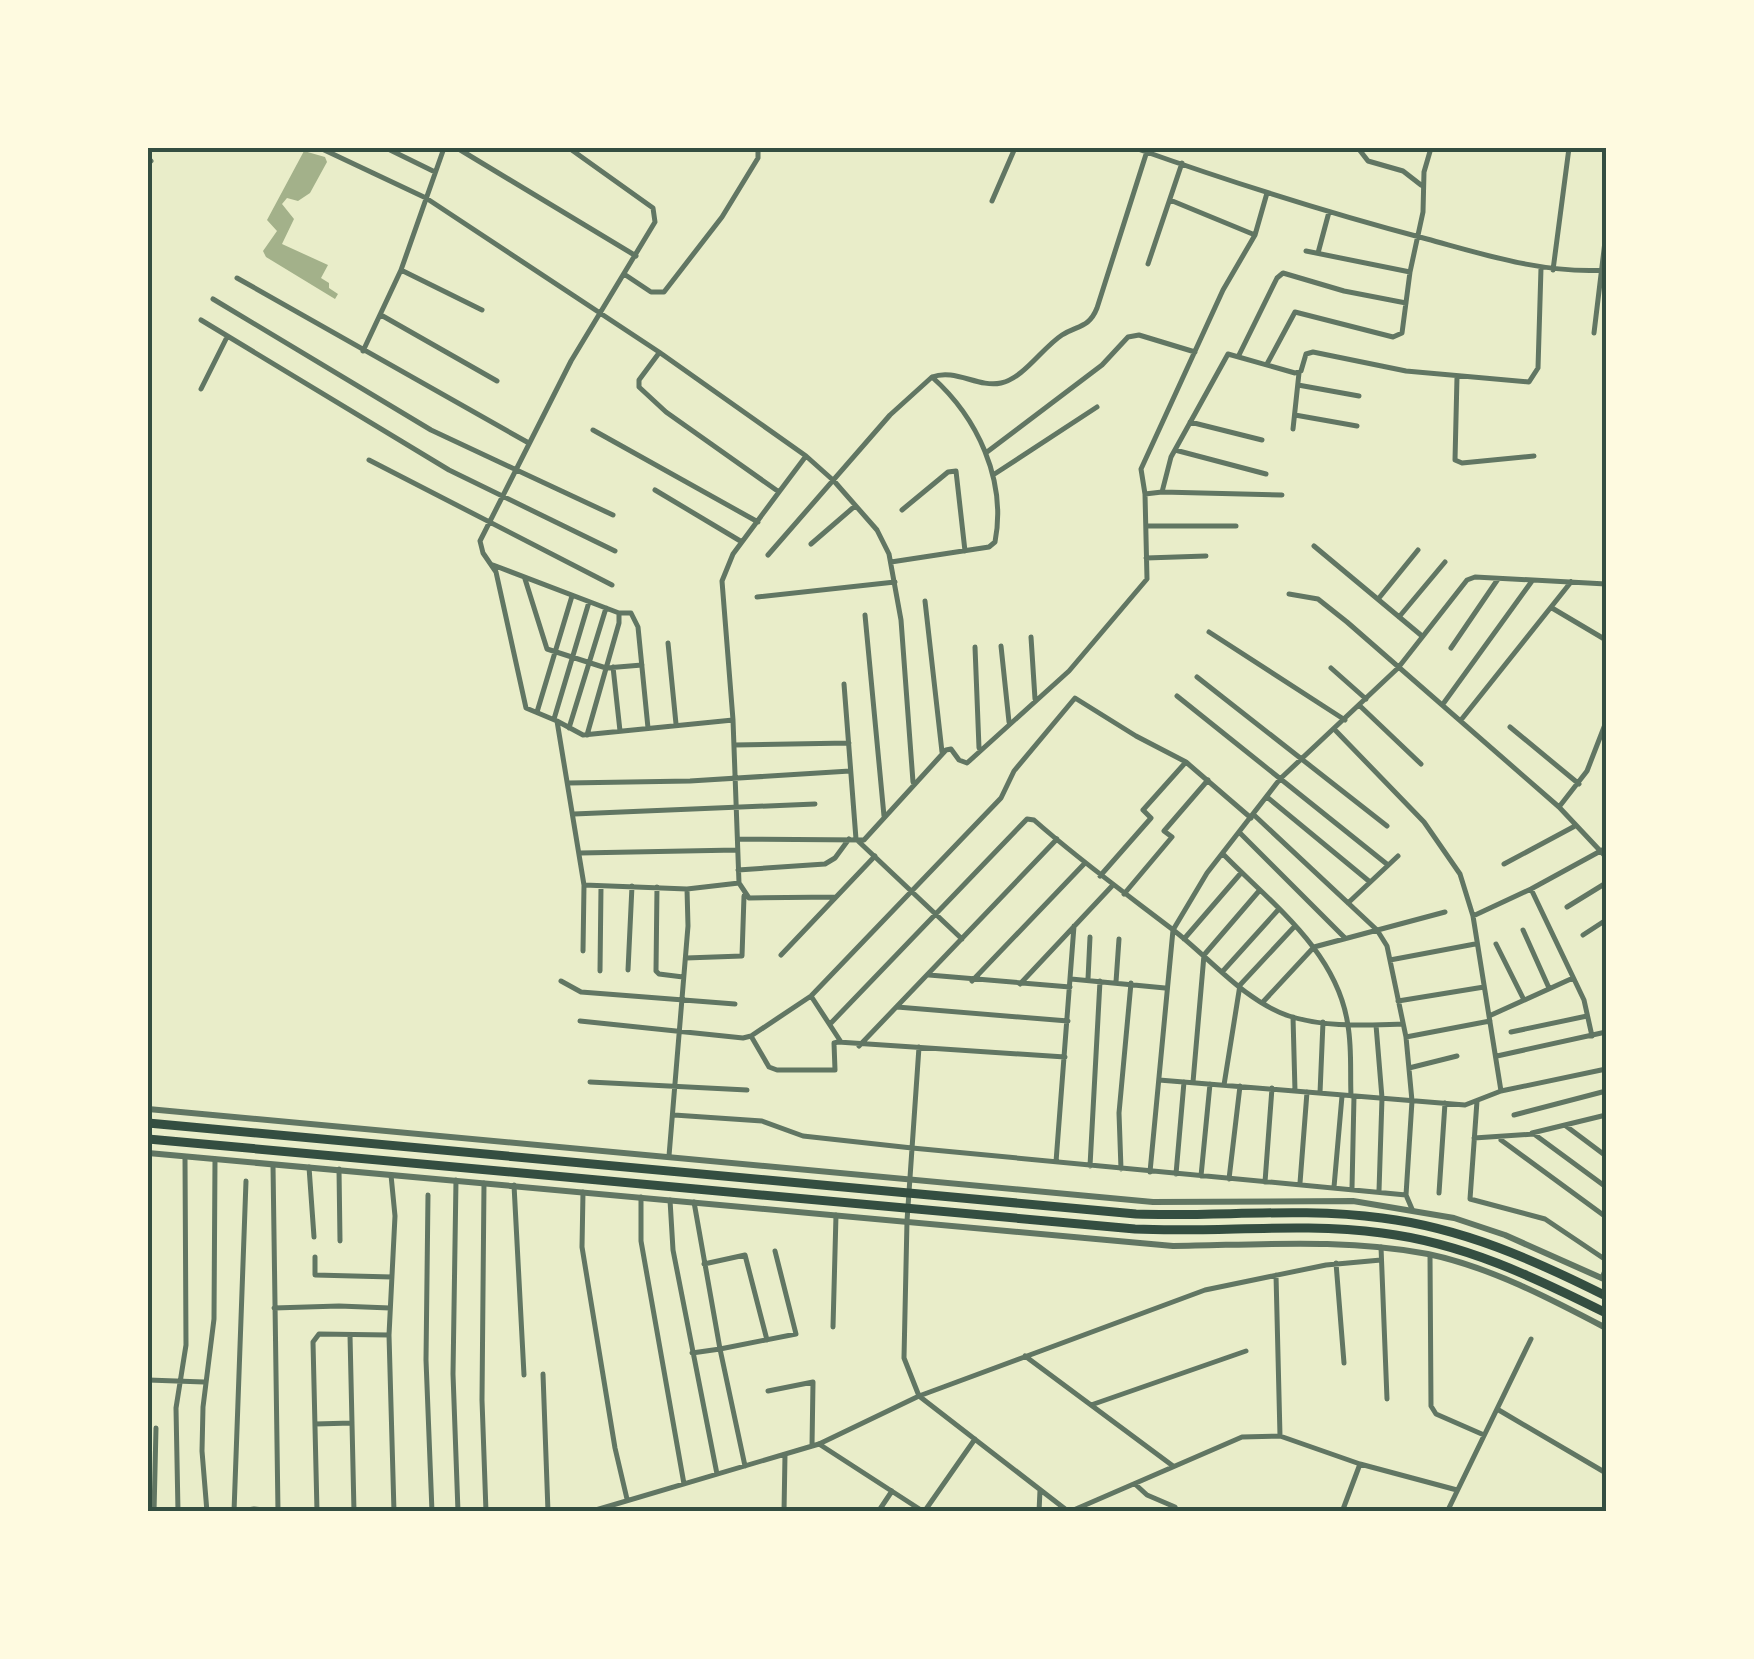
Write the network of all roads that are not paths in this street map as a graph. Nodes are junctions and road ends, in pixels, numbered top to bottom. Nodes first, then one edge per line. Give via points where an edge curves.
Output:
1 (320, 148) edge
2 (386, 148) edge
3 (444, 148) edge
4 (457, 148) edge
5 (569, 148) edge
6 (758, 148) edge
7 (1015, 148) edge
8 (1135, 148) edge
9 (1358, 148) edge
10 (1430, 148) edge
11 (1569, 148) edge
12 (1148, 150) edge
13 (1182, 163) junction
14 (435, 172) junction
15 (1423, 187) junction
16 (1267, 193) junction
17 (426, 198) junction
18 (1170, 200) junction
19 (992, 201) dead end
20 (1329, 212) junction
21 (1606, 234) edge
22 (1255, 235) junction
23 (1416, 237) junction
24 (1306, 250) dead end
25 (1318, 253) junction
26 (636, 256) junction
27 (1148, 264) dead end
28 (1541, 268) junction
29 (402, 270) junction
30 (1553, 270) junction
31 (1605, 270) edge
32 (1410, 272) junction
33 (624, 274) junction
34 (238, 278) dead end
35 (213, 299) dead end
36 (1406, 303) junction
37 (482, 310) dead end
38 (600, 314) junction
39 (381, 315) junction
40 (201, 320) dead end
41 (1594, 332) dead end
42 (228, 337) junction
43 (362, 351) junction
44 (659, 352) junction
45 (1195, 352) junction
46 (1239, 355) junction
47 (1267, 364) junction
48 (1299, 373) junction
49 (932, 377) junction
50 (1456, 377) junction
51 (497, 381) dead end
52 (1298, 384) junction
53 (201, 388) dead end
54 (1359, 396) dead end
55 (1097, 406) dead end
56 (1295, 414) junction
57 (1190, 422) junction
58 (1357, 426) dead end
59 (1293, 429) dead end
60 (593, 430) dead end
61 (1262, 440) dead end
62 (527, 442) junction
63 (1174, 450) junction
64 (986, 452) junction
65 (806, 456) junction
66 (1534, 456) dead end
67 (369, 460) dead end
68 (514, 470) junction
69 (1266, 474) dead end
70 (993, 475) junction
71 (834, 481) junction
72 (654, 490) dead end
73 (779, 492) junction
74 (1162, 492) junction
75 (501, 494) junction
76 (1145, 494) junction
77 (1282, 496) dead end
78 (854, 506) junction
79 (902, 510) dead end
80 (612, 514) dead end
81 (488, 521) junction
82 (758, 522) junction
83 (1147, 526) junction
84 (1236, 526) dead end
85 (742, 542) junction
86 (811, 544) dead end
87 (1314, 546) dead end
88 (1418, 550) dead end
89 (615, 551) dead end
90 (965, 551) junction
91 (768, 555) dead end
92 (1206, 556) dead end
93 (1146, 558) junction
94 (891, 562) junction
95 (1445, 562) dead end
96 (492, 565) junction
97 (524, 577) junction
98 (1498, 578) junction
99 (1533, 580) junction
100 (895, 582) junction
101 (1571, 582) junction
102 (1606, 584) edge
103 (612, 585) dead end
104 (1289, 594) dead end
105 (572, 596) junction
106 (757, 597) dead end
107 (1378, 599) junction
108 (925, 601) dead end
109 (590, 602) junction
110 (606, 608) junction
111 (1552, 608) junction
112 (619, 613) junction
113 (865, 615) dead end
114 (1400, 617) junction
115 (1209, 632) dead end
116 (1422, 636) junction
117 (1031, 638) dead end
118 (1606, 640) edge
119 (668, 643) dead end
120 (975, 646) dead end
121 (1001, 646) dead end
122 (1451, 648) dead end
123 (556, 653) junction
124 (572, 657) junction
125 (589, 662) junction
126 (642, 665) junction
127 (609, 668) junction
128 (1330, 668) dead end
129 (1398, 668) junction
130 (1197, 677) dead end
131 (844, 684) dead end
132 (1176, 696) dead end
133 (1366, 699) junction
134 (1035, 701) junction
135 (1443, 704) junction
136 (1359, 706) junction
137 (537, 712) junction
138 (556, 720) junction
139 (733, 720) junction
140 (1345, 720) junction
141 (1461, 720) junction
142 (1606, 722) edge
143 (1009, 724) junction
144 (676, 725) junction
145 (1510, 727) dead end
146 (569, 728) junction
147 (648, 728) junction
148 (1334, 730) junction
149 (620, 731) junction
150 (587, 735) junction
151 (849, 743) junction
152 (734, 745) junction
153 (979, 751) junction
154 (942, 753) junction
155 (1301, 761) junction
156 (1186, 762) junction
157 (1421, 764) dead end
158 (851, 771) junction
159 (734, 776) junction
160 (1280, 779) junction
161 (1208, 780) junction
162 (568, 783) junction
163 (1579, 784) junction
164 (912, 785) junction
165 (1267, 797) junction
166 (815, 804) dead end
167 (738, 807) junction
168 (1559, 807) junction
169 (574, 814) junction
170 (884, 816) junction
171 (1252, 817) junction
172 (1387, 826) dead end
173 (1575, 826) junction
174 (1240, 833) junction
175 (738, 839) junction
176 (852, 839) junction
177 (1057, 840) junction
178 (1604, 849) edge
179 (737, 850) junction
180 (579, 853) junction
181 (1223, 854) junction
182 (875, 856) junction
183 (1398, 856) dead end
184 (1606, 857) edge
185 (1084, 864) junction
186 (1504, 864) dead end
187 (1388, 866) junction
188 (738, 870) junction
189 (1241, 872) junction
190 (1100, 876) junction
191 (1370, 882) junction
192 (739, 883) junction
193 (1606, 884) edge
194 (584, 885) junction
195 (632, 886) junction
196 (1112, 886) junction
197 (600, 887) junction
198 (657, 888) junction
199 (687, 889) junction
200 (912, 889) junction
201 (1531, 889) junction
202 (1260, 891) junction
203 (745, 893) junction
204 (1124, 894) junction
205 (836, 897) junction
206 (1348, 903) junction
207 (1568, 908) dead end
208 (1278, 910) junction
209 (1445, 912) dead end
210 (936, 914) junction
211 (1472, 916) junction
212 (1606, 920) edge
213 (1074, 926) junction
214 (1294, 926) junction
215 (1174, 930) junction
216 (1377, 930) junction
217 (1523, 930) dead end
218 (1583, 935) dead end
219 (1090, 937) dead end
220 (962, 938) junction
221 (1345, 938) junction
222 (1119, 939) dead end
223 (1184, 939) junction
224 (1476, 944) junction
225 (1496, 944) dead end
226 (1314, 947) junction
227 (583, 950) dead end
228 (781, 955) dead end
229 (1204, 955) junction
230 (686, 958) junction
231 (1390, 960) junction
232 (628, 970) dead end
233 (600, 971) dead end
234 (1223, 971) junction
235 (927, 975) junction
236 (684, 977) junction
237 (1573, 978) junction
238 (1088, 980) junction
239 (561, 981) dead end
240 (972, 981) junction
241 (1100, 981) junction
242 (1116, 982) junction
243 (1071, 983) junction
244 (1131, 983) junction
245 (1020, 984) junction
246 (1240, 985) junction
247 (1484, 987) junction
248 (1166, 988) junction
249 (1549, 988) junction
250 (811, 996) junction
251 (683, 1000) junction
252 (1524, 1000) junction
253 (1398, 1001) junction
254 (1262, 1003) junction
255 (735, 1004) dead end
256 (897, 1007) junction
257 (1588, 1016) junction
258 (1293, 1017) junction
259 (1490, 1019) junction
260 (580, 1021) dead end
261 (1068, 1022) junction
262 (1323, 1022) junction
263 (831, 1023) junction
264 (1403, 1024) junction
265 (1376, 1025) junction
266 (1348, 1026) junction
267 (680, 1030) junction
268 (1510, 1032) dead end
269 (1606, 1032) edge
270 (751, 1036) junction
271 (1592, 1036) junction
272 (1406, 1037) junction
273 (841, 1042) junction
274 (859, 1046) junction
275 (919, 1047) junction
276 (1457, 1056) dead end
277 (1065, 1057) junction
278 (1496, 1057) junction
279 (1409, 1068) junction
280 (1606, 1069) edge
281 (1159, 1080) junction
282 (590, 1082) dead end
283 (1184, 1082) junction
284 (1193, 1082) junction
285 (1210, 1084) junction
286 (1224, 1085) junction
287 (1240, 1086) junction
288 (677, 1088) junction
289 (1272, 1088) junction
290 (747, 1090) dead end
291 (1295, 1090) junction
292 (1502, 1091) junction
293 (1606, 1091) edge
294 (1307, 1092) junction
295 (1320, 1093) junction
296 (1342, 1096) junction
297 (1353, 1096) junction
298 (1382, 1098) junction
299 (1412, 1101) junction
300 (1477, 1102) junction
301 (1446, 1104) junction
302 (148, 1109) edge
303 (674, 1115) junction
304 (1514, 1115) dead end
305 (1606, 1116) edge
306 (148, 1124) edge
307 (1566, 1126) junction
308 (1530, 1134) junction
309 (1474, 1138) junction
310 (1498, 1138) junction
311 (148, 1139) edge
312 (912, 1148) junction
313 (148, 1154) edge
314 (669, 1156) junction
315 (1606, 1156) edge
316 (185, 1160) junction
317 (1056, 1162) junction
318 (273, 1164) junction
319 (1090, 1166) junction
320 (215, 1167) junction
321 (1121, 1169) junction
322 (339, 1170) junction
323 (1150, 1172) junction
324 (309, 1175) junction
325 (1176, 1175) junction
326 (1201, 1177) junction
327 (392, 1178) junction
328 (910, 1178) junction
329 (1229, 1179) junction
330 (246, 1180) dead end
331 (456, 1180) junction
332 (484, 1182) junction
333 (1264, 1182) junction
334 (1300, 1183) junction
335 (514, 1185) junction
336 (1334, 1187) junction
337 (1606, 1187) edge
338 (1352, 1189) junction
339 (584, 1192) junction
340 (1380, 1192) junction
341 (1440, 1193) dead end
342 (428, 1195) dead end
343 (1406, 1196) junction
344 (641, 1197) junction
345 (670, 1200) junction
346 (694, 1202) junction
347 (1412, 1209) junction
348 (836, 1214) junction
349 (1606, 1217) edge
350 (908, 1221) junction
351 (314, 1237) dead end
352 (340, 1241) dead end
353 (1381, 1247) junction
354 (775, 1251) dead end
355 (1430, 1255) junction
356 (315, 1257) dead end
357 (1381, 1260) junction
358 (704, 1264) junction
359 (1336, 1264) junction
360 (1606, 1264) edge
361 (1276, 1275) junction
362 (392, 1277) junction
363 (1604, 1279) edge
364 (1606, 1296) edge
365 (274, 1308) junction
366 (390, 1308) junction
367 (1606, 1312) edge
368 (834, 1327) dead end
369 (1606, 1328) edge
370 (350, 1334) junction
371 (389, 1335) junction
372 (1531, 1339) dead end
373 (767, 1340) junction
374 (720, 1348) junction
375 (1246, 1351) dead end
376 (692, 1354) junction
377 (1025, 1356) junction
378 (1344, 1363) dead end
379 (542, 1374) dead end
380 (524, 1375) dead end
381 (148, 1380) edge
382 (181, 1381) junction
383 (206, 1382) junction
384 (768, 1391) dead end
385 (919, 1396) junction
386 (1388, 1398) dead end
387 (1090, 1404) junction
388 (1497, 1409) junction
389 (352, 1423) junction
390 (315, 1424) junction
391 (156, 1428) dead end
392 (1484, 1435) junction
393 (1280, 1436) junction
394 (975, 1438) junction
395 (816, 1445) junction
396 (786, 1454) junction
397 (1360, 1464) junction
398 (745, 1466) junction
399 (1174, 1466) junction
400 (1606, 1473) edge
401 (717, 1474) junction
402 (1135, 1483) junction
403 (684, 1484) junction
404 (1040, 1489) junction
405 (1457, 1490) junction
406 (892, 1492) junction
407 (628, 1500) junction
408 (604, 1509) edge
409 (254, 1510) edge
410 (1450, 1510) edge
411 (234, 1511) edge
412 (280, 1511) edge
413 (154, 1512) edge
414 (178, 1512) edge
415 (207, 1512) edge
416 (317, 1512) edge
417 (354, 1512) edge
418 (394, 1512) edge
419 (432, 1512) edge
420 (458, 1512) edge
421 (486, 1512) edge
422 (548, 1512) edge
423 (589, 1512) edge
424 (784, 1512) edge
425 (878, 1512) edge
426 (924, 1512) edge
427 (1039, 1512) edge
428 (1069, 1512) edge
429 (1176, 1512) edge
430 (1342, 1512) edge

1 - 17 street
2 - 14 street
3 - 14 street
4 - 26 street
5 - 26 street via 654,208 655,222
6 - 33 street via 722,217 664,292 651,292
7 - 19 street
8 - 12 street
9 - 15 street via 1368,161 1403,171
10 - 15 street
11 - 30 street
12 - 13 street
12 - 49 street via 1089,323 1061,336 1004,382
13 - 16 street
13 - 18 street
14 - 17 street
15 - 23 street
16 - 20 street
16 - 22 street
17 - 29 street
17 - 38 street
18 - 22 street
18 - 27 street
20 - 23 street
20 - 25 street
21 - 31 street
22 - 45 street
23 - 28 street
23 - 32 street
24 - 25 street
25 - 32 street
26 - 33 street
28 - 30 street
28 - 50 street via 1533,380
29 - 37 street
29 - 39 street
30 - 31 street
31 - 41 street
32 - 36 street
33 - 38 street
34 - 43 street
35 - 68 street via 431,430
36 - 46 street via 1283,274
36 - 47 street via 1396,336 1296,312
38 - 44 street
38 - 62 street
39 - 43 street
39 - 51 street
40 - 42 street
42 - 53 street
42 - 75 street via 408,447
43 - 62 street
44 - 65 street
44 - 73 street via 639,387
45 - 64 street via 1128,337 1102,365
45 - 76 street via 1141,470
46 - 47 street
46 - 57 street via 1224,357
47 - 48 street
48 - 50 street via 1313,352
48 - 52 street
49 - 64 street via 956,399
49 - 71 street
50 - 66 street via 1455,460
52 - 54 street
52 - 56 street
55 - 70 street
56 - 58 street
56 - 59 street
57 - 61 street
57 - 63 street
60 - 82 street
62 - 68 street
63 - 69 street
63 - 74 street
64 - 70 street
65 - 71 street
65 - 73 street
67 - 81 street
68 - 75 street
68 - 80 street
70 - 90 street via 994,542
71 - 78 street
71 - 91 street
72 - 85 street
73 - 82 street
74 - 76 street
74 - 77 street
75 - 81 street
75 - 89 street
76 - 83 street
78 - 86 street
78 - 94 street via 884,539
79 - 90 street via 956,471
81 - 96 street via 480,548
81 - 103 street
82 - 85 street
83 - 84 street
83 - 93 street
85 - 139 street via 722,581
87 - 107 street
88 - 107 street
90 - 94 street
92 - 93 street
93 - 134 street via 1147,580 1069,672
94 - 100 street
95 - 114 street
96 - 97 street
96 - 137 street via 526,708
97 - 105 street
97 - 123 street via 546,647
98 - 99 street
98 - 116 street via 1467,580
98 - 122 street
99 - 101 street
99 - 135 street
100 - 106 street
100 - 164 street
101 - 102 street
101 - 111 street
104 - 129 street via 1318,600
105 - 109 street
105 - 123 street
107 - 114 street
108 - 154 street
109 - 110 street
109 - 124 street
110 - 112 street
110 - 125 street
111 - 118 street
111 - 141 street
112 - 126 street via 636,620
112 - 127 street
113 - 170 street
114 - 116 street
115 - 140 street
116 - 129 street
117 - 134 street
119 - 144 street
120 - 153 street
121 - 143 street
123 - 124 street
123 - 137 street
124 - 125 street
124 - 138 street
125 - 127 street
125 - 146 street
126 - 127 street
126 - 147 street
127 - 149 street
127 - 150 street
128 - 133 street
129 - 133 street
129 - 135 street
130 - 155 street
131 - 151 street
132 - 160 street
133 - 136 street
134 - 143 street
135 - 141 street
136 - 140 street
136 - 157 street
137 - 138 street
138 - 146 street
138 - 162 street
139 - 144 street
139 - 152 street
140 - 148 street
141 - 168 street
142 - 163 street
143 - 153 street
144 - 147 street
145 - 163 street
146 - 150 street
147 - 149 street
148 - 155 street
148 - 211 street via 1436,836 1460,874
149 - 150 street
151 - 152 street
151 - 158 street
152 - 159 street
153 - 154 street via 967,763 951,749
154 - 164 street
155 - 160 street
155 - 172 street
156 - 161 street
156 - 190 street via 1143,810 1152,818
156 - 200 street via 1075,698 1014,771 1001,798
158 - 159 street
158 - 176 street
159 - 162 street
159 - 167 street
160 - 165 street
160 - 187 street
161 - 171 street
161 - 204 street via 1164,831 1172,837
162 - 169 street
163 - 168 street
164 - 170 street
165 - 171 street
165 - 191 street
166 - 167 street
167 - 169 street
167 - 175 street
168 - 173 street
169 - 180 street
170 - 176 street via 868,837
171 - 174 street
171 - 206 street
173 - 178 street
173 - 186 street
174 - 181 street
174 - 221 street
175 - 176 street
175 - 179 street
176 - 182 street
176 - 188 street via 825,864
177 - 185 street
177 - 210 street via 1027,818
177 - 220 street
178 - 184 street
178 - 201 street
179 - 180 street
179 - 188 street
180 - 194 street
181 - 189 street
181 - 215 street
182 - 200 street
182 - 205 street
183 - 187 street
185 - 190 street
185 - 240 street
187 - 191 street
188 - 192 street
189 - 202 street
189 - 223 street
190 - 196 street
191 - 206 street
192 - 199 street
192 - 203 street
193 - 207 street
194 - 197 street
194 - 227 street
195 - 197 street
195 - 198 street
195 - 232 street
196 - 204 street
196 - 213 street
197 - 233 street
198 - 199 street
198 - 236 street via 658,973
199 - 230 street
200 - 210 street
200 - 250 street
201 - 211 street
201 - 237 street
202 - 208 street
202 - 229 street
203 - 205 street via 755,899
203 - 230 street via 742,956
204 - 215 street
205 - 228 street
206 - 216 street
208 - 214 street
208 - 234 street
209 - 216 street
210 - 220 street
210 - 263 street
211 - 224 street
212 - 218 street
213 - 243 street
213 - 245 street
214 - 226 street
214 - 246 street
215 - 223 street
215 - 248 street
216 - 221 street
216 - 231 street
217 - 249 street
219 - 238 street
220 - 235 street
221 - 226 street
222 - 242 street
223 - 229 street
224 - 231 street
224 - 247 street
225 - 252 street
226 - 254 street
226 - 266 street via 1332,973
229 - 234 street
229 - 284 street
230 - 236 street
231 - 253 street
234 - 246 street
235 - 240 street
235 - 256 street
236 - 251 street
237 - 249 street
237 - 257 street
238 - 241 street
238 - 243 street
239 - 251 street via 581,992
240 - 245 street
241 - 242 street
241 - 319 street
242 - 244 street
243 - 245 street
243 - 261 street
244 - 248 street
244 - 321 street via 1119,1113
246 - 254 street
246 - 286 street
247 - 253 street
247 - 259 street
248 - 281 street
249 - 252 street
250 - 263 street
250 - 270 street
251 - 255 street
251 - 267 street
252 - 259 street
253 - 264 street
254 - 258 street
256 - 261 street
256 - 274 street
257 - 268 street
257 - 271 street
258 - 262 street
258 - 291 street
259 - 272 street
259 - 278 street
260 - 267 street
261 - 277 street
262 - 266 street
262 - 295 street
263 - 273 street
264 - 265 street
264 - 272 street
265 - 266 street
265 - 298 street
266 - 297 street
267 - 270 street
267 - 288 street
269 - 271 street
270 - 273 street via 769,1068 777,1070 835,1070 834,1043
271 - 278 street
272 - 279 street
273 - 274 street
274 - 275 street
275 - 277 street
275 - 312 street
276 - 279 street
277 - 317 street
278 - 292 street
279 - 299 street
280 - 292 street
281 - 283 street
281 - 323 street
282 - 288 street
283 - 284 street
283 - 325 street
284 - 285 street
285 - 286 street
285 - 326 street
286 - 287 street
287 - 289 street
287 - 329 street
288 - 290 street
288 - 303 street
289 - 291 street
289 - 333 street
291 - 294 street
292 - 300 street
293 - 304 street
294 - 295 street
294 - 334 street
295 - 296 street
296 - 297 street
296 - 336 street
297 - 298 street
297 - 338 street
298 - 299 street
298 - 340 street
299 - 301 street
299 - 343 street
300 - 301 street
300 - 309 street
301 - 341 street
302 - 314 street
303 - 312 street via 762,1121 803,1136
303 - 314 street
305 - 307 street
306 - 364 highway via 1136,1214 1386,1218 1494,1244
307 - 308 street
307 - 315 street
308 - 310 street
308 - 337 street
309 - 310 street
309 - 360 street via 1470,1199 1545,1219
310 - 349 street
311 - 367 highway via 1135,1229 1384,1233 1481,1256
312 - 317 street
312 - 328 street
313 - 316 street
314 - 328 street
316 - 320 street
316 - 382 street
317 - 319 street
318 - 320 street
318 - 324 street
318 - 365 street
319 - 321 street
320 - 383 street via 214,1318
321 - 323 street
322 - 324 street
322 - 327 street
322 - 352 street
323 - 325 street
324 - 351 street
325 - 326 street
326 - 329 street
327 - 331 street
327 - 362 street
328 - 347 street via 1154,1202 1353,1200
328 - 350 street
329 - 333 street
330 - 411 street
331 - 332 street
331 - 420 street via 452,1374
332 - 335 street
332 - 421 street
333 - 334 street
334 - 336 street
335 - 339 street
335 - 380 street
336 - 338 street
338 - 340 street
339 - 344 street
339 - 407 street via 582,1247
340 - 343 street
342 - 419 street
343 - 347 street
344 - 345 street
344 - 403 street via 642,1241
345 - 346 street
345 - 376 street
346 - 348 street
346 - 358 street
347 - 363 street via 1505,1235
348 - 350 street
348 - 368 street
350 - 353 street via 1173,1246
350 - 385 street via 904,1358
353 - 355 street
353 - 357 street
354 - 373 street via 796,1334
355 - 369 street via 1534,1291
355 - 392 street via 1430,1406
356 - 362 street via 315,1275
357 - 359 street
357 - 386 street
358 - 373 street via 745,1254
358 - 374 street
359 - 361 street
359 - 378 street
360 - 363 street
361 - 377 street via 1205,1290
361 - 393 street
362 - 366 street
365 - 366 street
365 - 412 street
366 - 371 street
370 - 371 street
370 - 389 street
370 - 390 street via 319,1334 313,1342
371 - 418 street
372 - 388 street
373 - 374 street
374 - 376 street
374 - 398 street
375 - 387 street
376 - 401 street
377 - 385 street
377 - 387 street
379 - 422 street
381 - 382 street
382 - 383 street
382 - 414 street
383 - 415 street
384 - 395 street via 814,1382
385 - 394 street
385 - 395 street
387 - 399 street
388 - 392 street
388 - 400 street
389 - 390 street
389 - 417 street
390 - 416 street
391 - 413 street
392 - 405 street
393 - 397 street
393 - 399 street via 1242,1436
394 - 404 street
394 - 426 street
395 - 396 street
395 - 406 street
396 - 398 street
396 - 424 street
397 - 405 street
397 - 430 street
398 - 401 street
399 - 402 street
401 - 403 street
402 - 428 street
402 - 429 street
403 - 407 street
404 - 427 street
404 - 428 street
405 - 410 street
406 - 425 street
406 - 426 street
407 - 408 street
408 - 423 street
409 - 411 street
409 - 412 street

